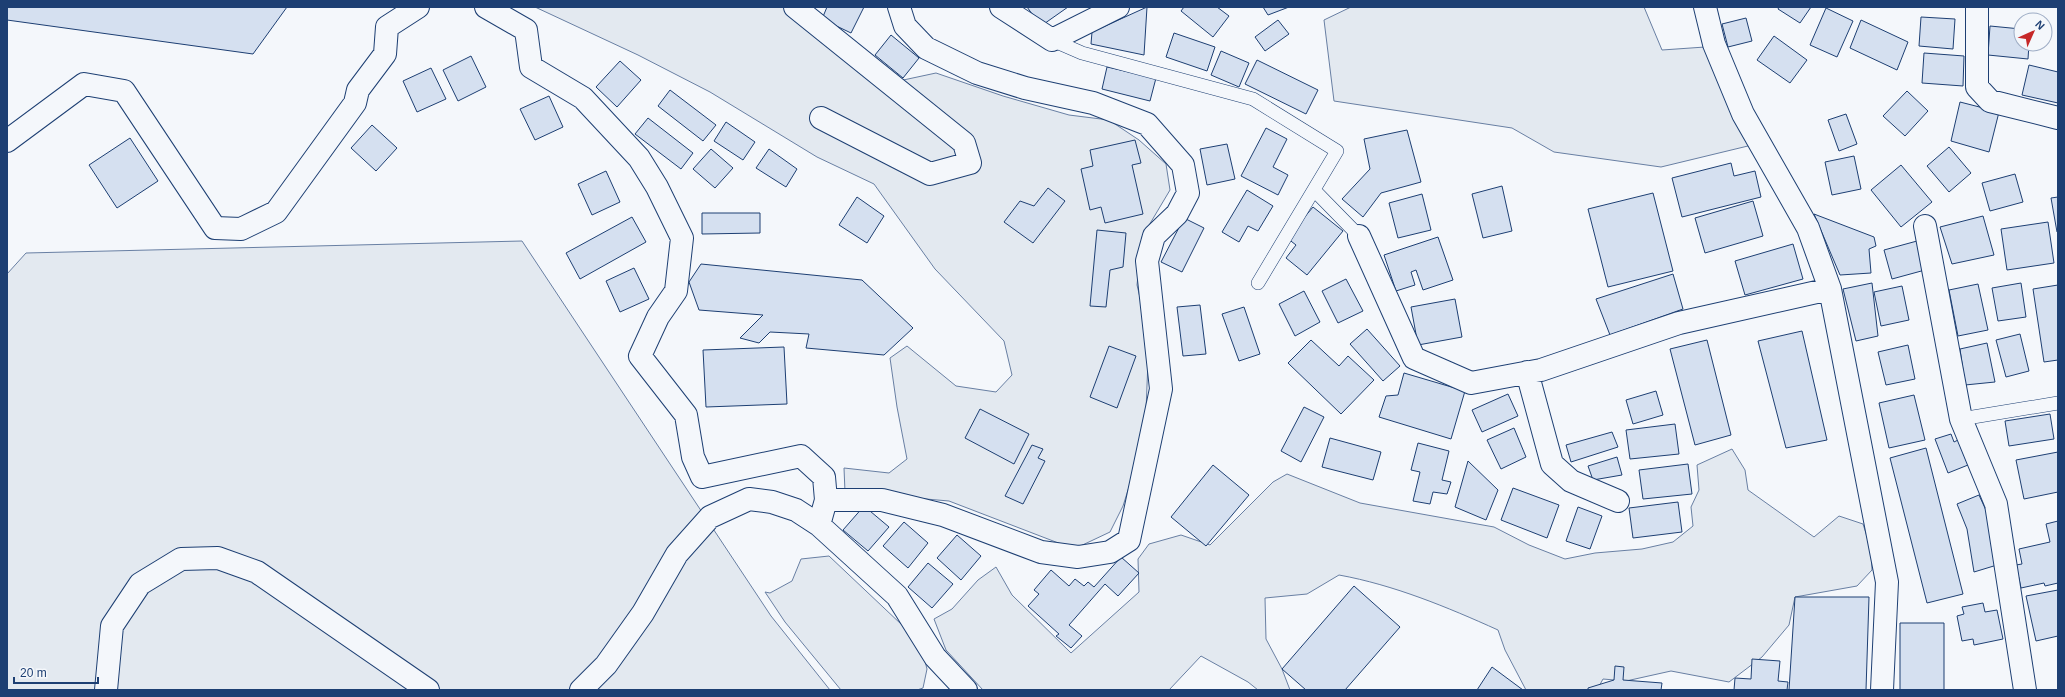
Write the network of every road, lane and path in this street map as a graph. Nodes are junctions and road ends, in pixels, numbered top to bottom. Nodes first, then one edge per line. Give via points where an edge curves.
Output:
1 (418, 7) edge
2 (486, 7) edge
3 (795, 7) edge
4 (899, 7) edge
5 (1001, 7) edge
6 (1118, 7) edge
7 (1705, 7) edge
8 (1977, 7) edge
9 (1052, 40) junction
10 (821, 118) dead end
11 (2058, 118) edge
12 (7, 141) edge
13 (1314, 190) junction
14 (1925, 226) dead end
15 (1359, 236) joint
16 (1258, 283) dead end
17 (1830, 289) junction
18 (1527, 372) junction
19 (2058, 403) edge
20 (1961, 419) junction
21 (826, 500) junction
22 (1618, 501) dead end
23 (819, 525) junction
24 (106, 690) edge
25 (428, 690) edge
26 (581, 690) edge
27 (966, 690) edge
28 (1882, 690) edge
29 (2025, 690) edge

1 - 12 street via 387,27 385,54 358,90 355,103 276,212 241,229 215,228 124,91 84,84
2 - 21 street via 526,30 531,67 583,98 639,158 682,238 676,291 658,317 640,356 686,415 693,457 702,477 801,456 824,477
3 - 10 street via 964,143 970,163 930,174
4 - 21 street via 905,26 926,48 977,73 1025,88 1093,104 1147,124 1183,165 1188,193 1177,214 1154,236 1147,261 1161,388 1129,540 1110,552 1078,557 1041,552 943,515 882,500
5 - 9 street
6 - 9 street
7 - 17 street via 1714,44 1743,114 1808,228
8 - 11 street via 1977,87 1990,101
9 - 13 lane via 1082,54 1252,99 1338,151
13 - 15 lane
13 - 16 lane
14 - 20 street
15 - 18 street via 1414,358 1471,383
17 - 18 street via 1679,323 1541,370
17 - 28 street via 1887,582
18 - 22 street via 1552,464 1571,481
19 - 20 lane
20 - 29 street via 1996,504
21 - 23 street
23 - 26 street via 796,510 772,502 749,500 710,517 677,554 643,613 606,665
23 - 27 street via 897,596 935,657
24 - 25 street via 112,626 140,584 181,559 218,558 257,572

